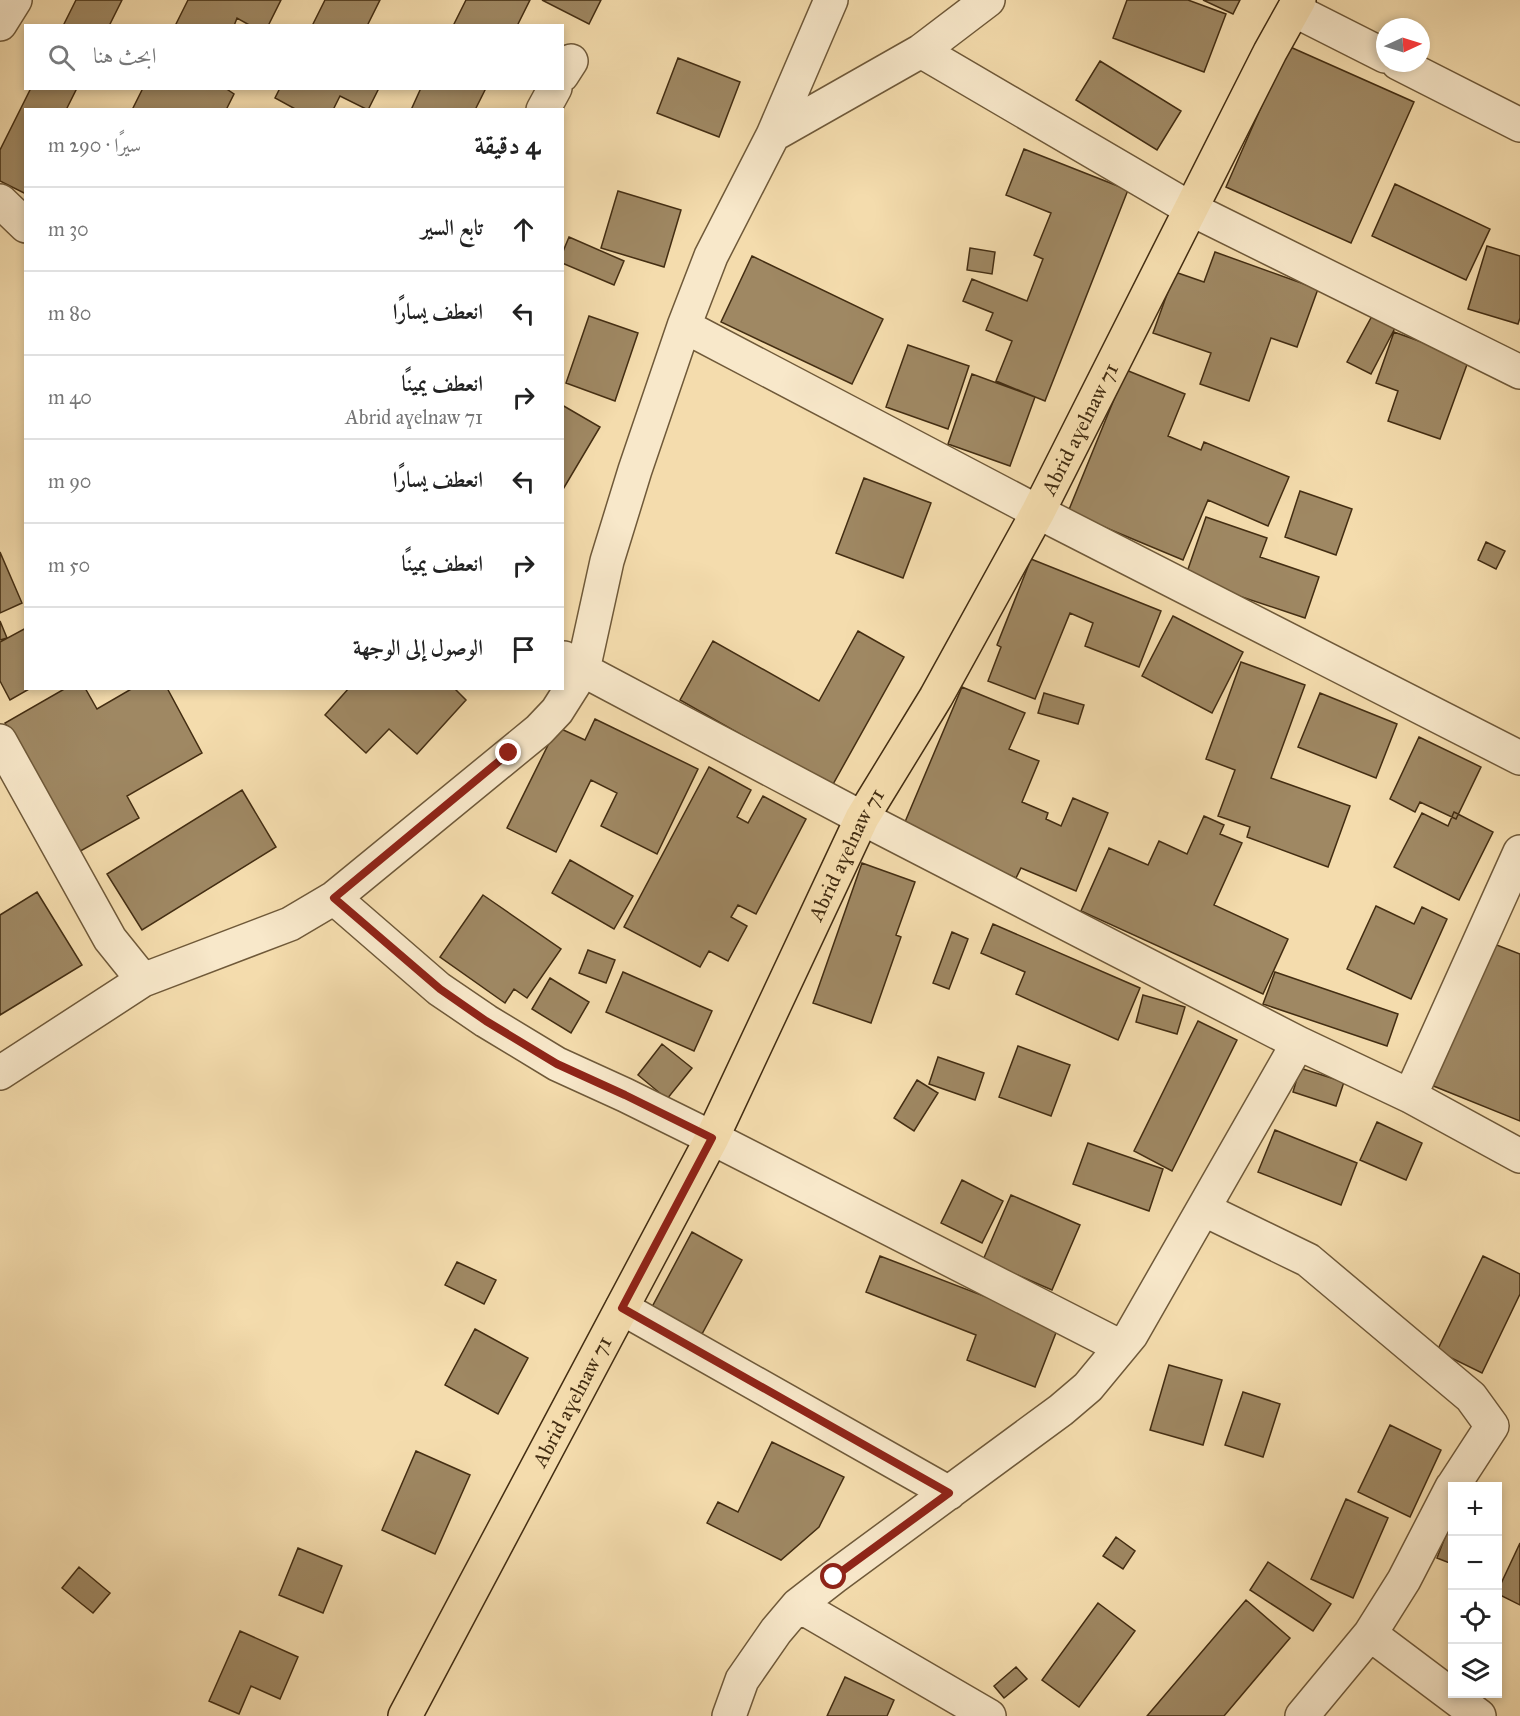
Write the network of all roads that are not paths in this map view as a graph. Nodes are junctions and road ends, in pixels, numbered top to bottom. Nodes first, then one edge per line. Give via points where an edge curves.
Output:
1 (15, 0) edge
2 (831, 0) edge
3 (988, 0) edge
4 (1297, 5) edge
5 (0, 24) edge
6 (921, 51) junction
7 (1376, 51) edge
8 (1416, 72) edge
9 (554, 90) edge
10 (544, 108) edge
11 (1520, 125) edge
12 (773, 135) junction
13 (0, 201) edge
14 (1191, 209) junction
15 (24, 224) edge
16 (684, 326) junction
17 (1520, 372) edge
18 (1038, 512) junction
19 (573, 663) edge
20 (564, 688) edge
21 (563, 690) edge
22 (0, 741) edge
23 (1520, 758) edge
24 (862, 818) junction
25 (1520, 852) edge
26 (334, 898) junction
27 (143, 980) junction
28 (1298, 1043) junction
29 (0, 1073) edge
30 (1410, 1096) junction
31 (712, 1138) junction
32 (1520, 1156) edge
33 (1203, 1209) junction
34 (622, 1308) junction
35 (1121, 1347) junction
36 (1456, 1482) edge
37 (949, 1493) junction
38 (1448, 1496) edge
39 (798, 1605) junction
40 (1370, 1634) junction
41 (405, 1716) edge
42 (729, 1716) edge
43 (989, 1716) edge
44 (1302, 1716) edge
45 (1479, 1716) edge

1 - 5 street
2 - 12 street
3 - 6 street
4 - 7 street
4 - 14 main road, Abrid aɣelnaw 71
6 - 12 street
6 - 14 street
8 - 11 street
9 - 10 street
12 - 16 street via 711,256
13 - 15 street
14 - 17 street
14 - 18 main road, Abrid aɣelnaw 71
16 - 18 street
16 - 19 street
18 - 23 street
18 - 24 main road, Abrid aɣelnaw 71 via 936,697
19 - 20 street
19 - 24 street
21 - 26 street via 556,711 539,730
22 - 27 street via 110,939
24 - 28 street
24 - 31 main road, Abrid aɣelnaw 71
25 - 30 street
26 - 27 street via 290,924
26 - 31 street via 423,976 486,1021 557,1064
27 - 29 street
28 - 30 street
28 - 33 street
30 - 32 street
31 - 34 main road, Abrid aɣelnaw 71
31 - 35 street
33 - 35 street
33 - 36 street via 1308,1260 1471,1397 1492,1426
34 - 37 street
34 - 41 main road, Abrid aɣelnaw 71
35 - 37 street via 1088,1388
37 - 39 street
38 - 40 street
39 - 42 street via 742,1680
39 - 43 street
40 - 44 street
40 - 45 street

